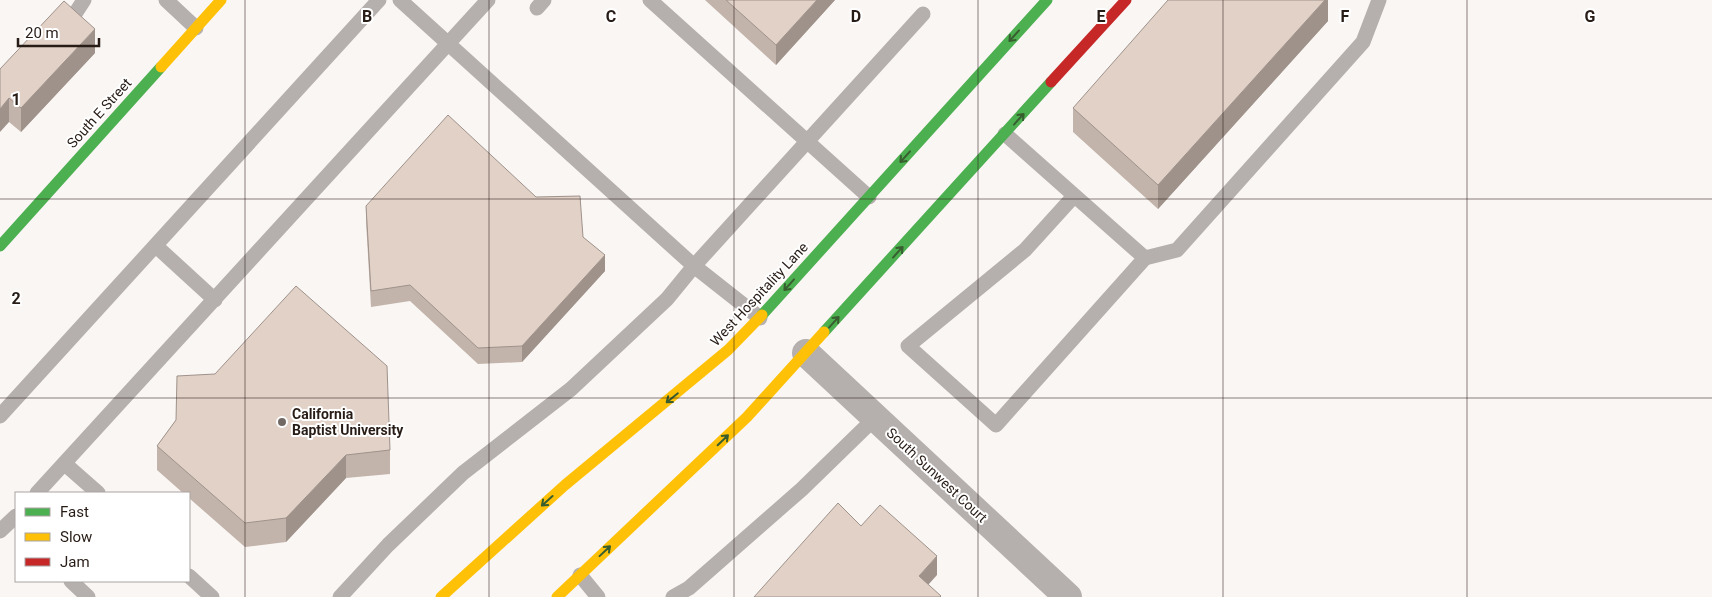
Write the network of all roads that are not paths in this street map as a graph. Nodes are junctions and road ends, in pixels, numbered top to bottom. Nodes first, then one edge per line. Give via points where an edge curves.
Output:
1 (84, 0) edge
2 (166, 0) edge
3 (221, 0) edge
4 (379, 0) edge
5 (400, 0) edge
6 (488, 0) edge
7 (650, 0) edge
8 (1126, 0) edge
9 (1379, 0) edge
10 (1045, 1) edge
11 (923, 14) dead end
12 (71, 20) edge
13 (196, 28) junction
14 (447, 43) junction
15 (1005, 134) junction
16 (806, 140) junction
17 (1074, 196) junction
18 (869, 197) junction
19 (0, 246) edge
20 (156, 246) junction
21 (1145, 258) junction
22 (694, 266) junction
23 (215, 300) junction
24 (760, 318) junction
25 (806, 353) junction
26 (0, 416) edge
27 (875, 418) junction
28 (65, 464) junction
29 (38, 492) edge
30 (97, 492) edge
31 (580, 575) junction
32 (190, 577) edge
33 (72, 582) edge
34 (1066, 596) edge
35 (88, 597) edge
36 (212, 597) edge
37 (340, 597) edge
38 (441, 597) edge
39 (557, 597) edge
40 (598, 597) edge
41 (672, 597) edge

1 - 12 lane
2 - 13 lane
3 - 13 main road, South E Street
4 - 20 lane
5 - 14 lane
6 - 14 lane
7 - 16 lane
15 -> 8 main road
9 - 21 lane via 1363,42 1177,250
10 -> 18 main road, West Hospitality Lane
11 - 16 lane
13 - 19 main road, South E Street
14 - 22 lane
14 - 23 lane
15 - 17 lane
25 -> 15 main road
16 - 18 lane
16 - 22 lane
17 - 21 lane
17 - 21 lane via 1025,250 908,346 996,425
18 -> 24 main road, West Hospitality Lane
20 - 23 lane
20 - 26 lane
22 - 24 lane
22 - 37 lane via 667,300 571,389 464,473
23 - 28 lane
24 -> 38 main road, West Hospitality Lane via 728,350 565,484
25 - 27 street, South Sunwest Court
31 -> 25 main road via 747,417
27 - 34 street, South Sunwest Court
27 - 41 lane via 802,489 688,588
28 - 29 lane
28 - 30 lane
31 - 39 main road
31 - 40 lane
32 - 36 lane
33 - 35 lane

